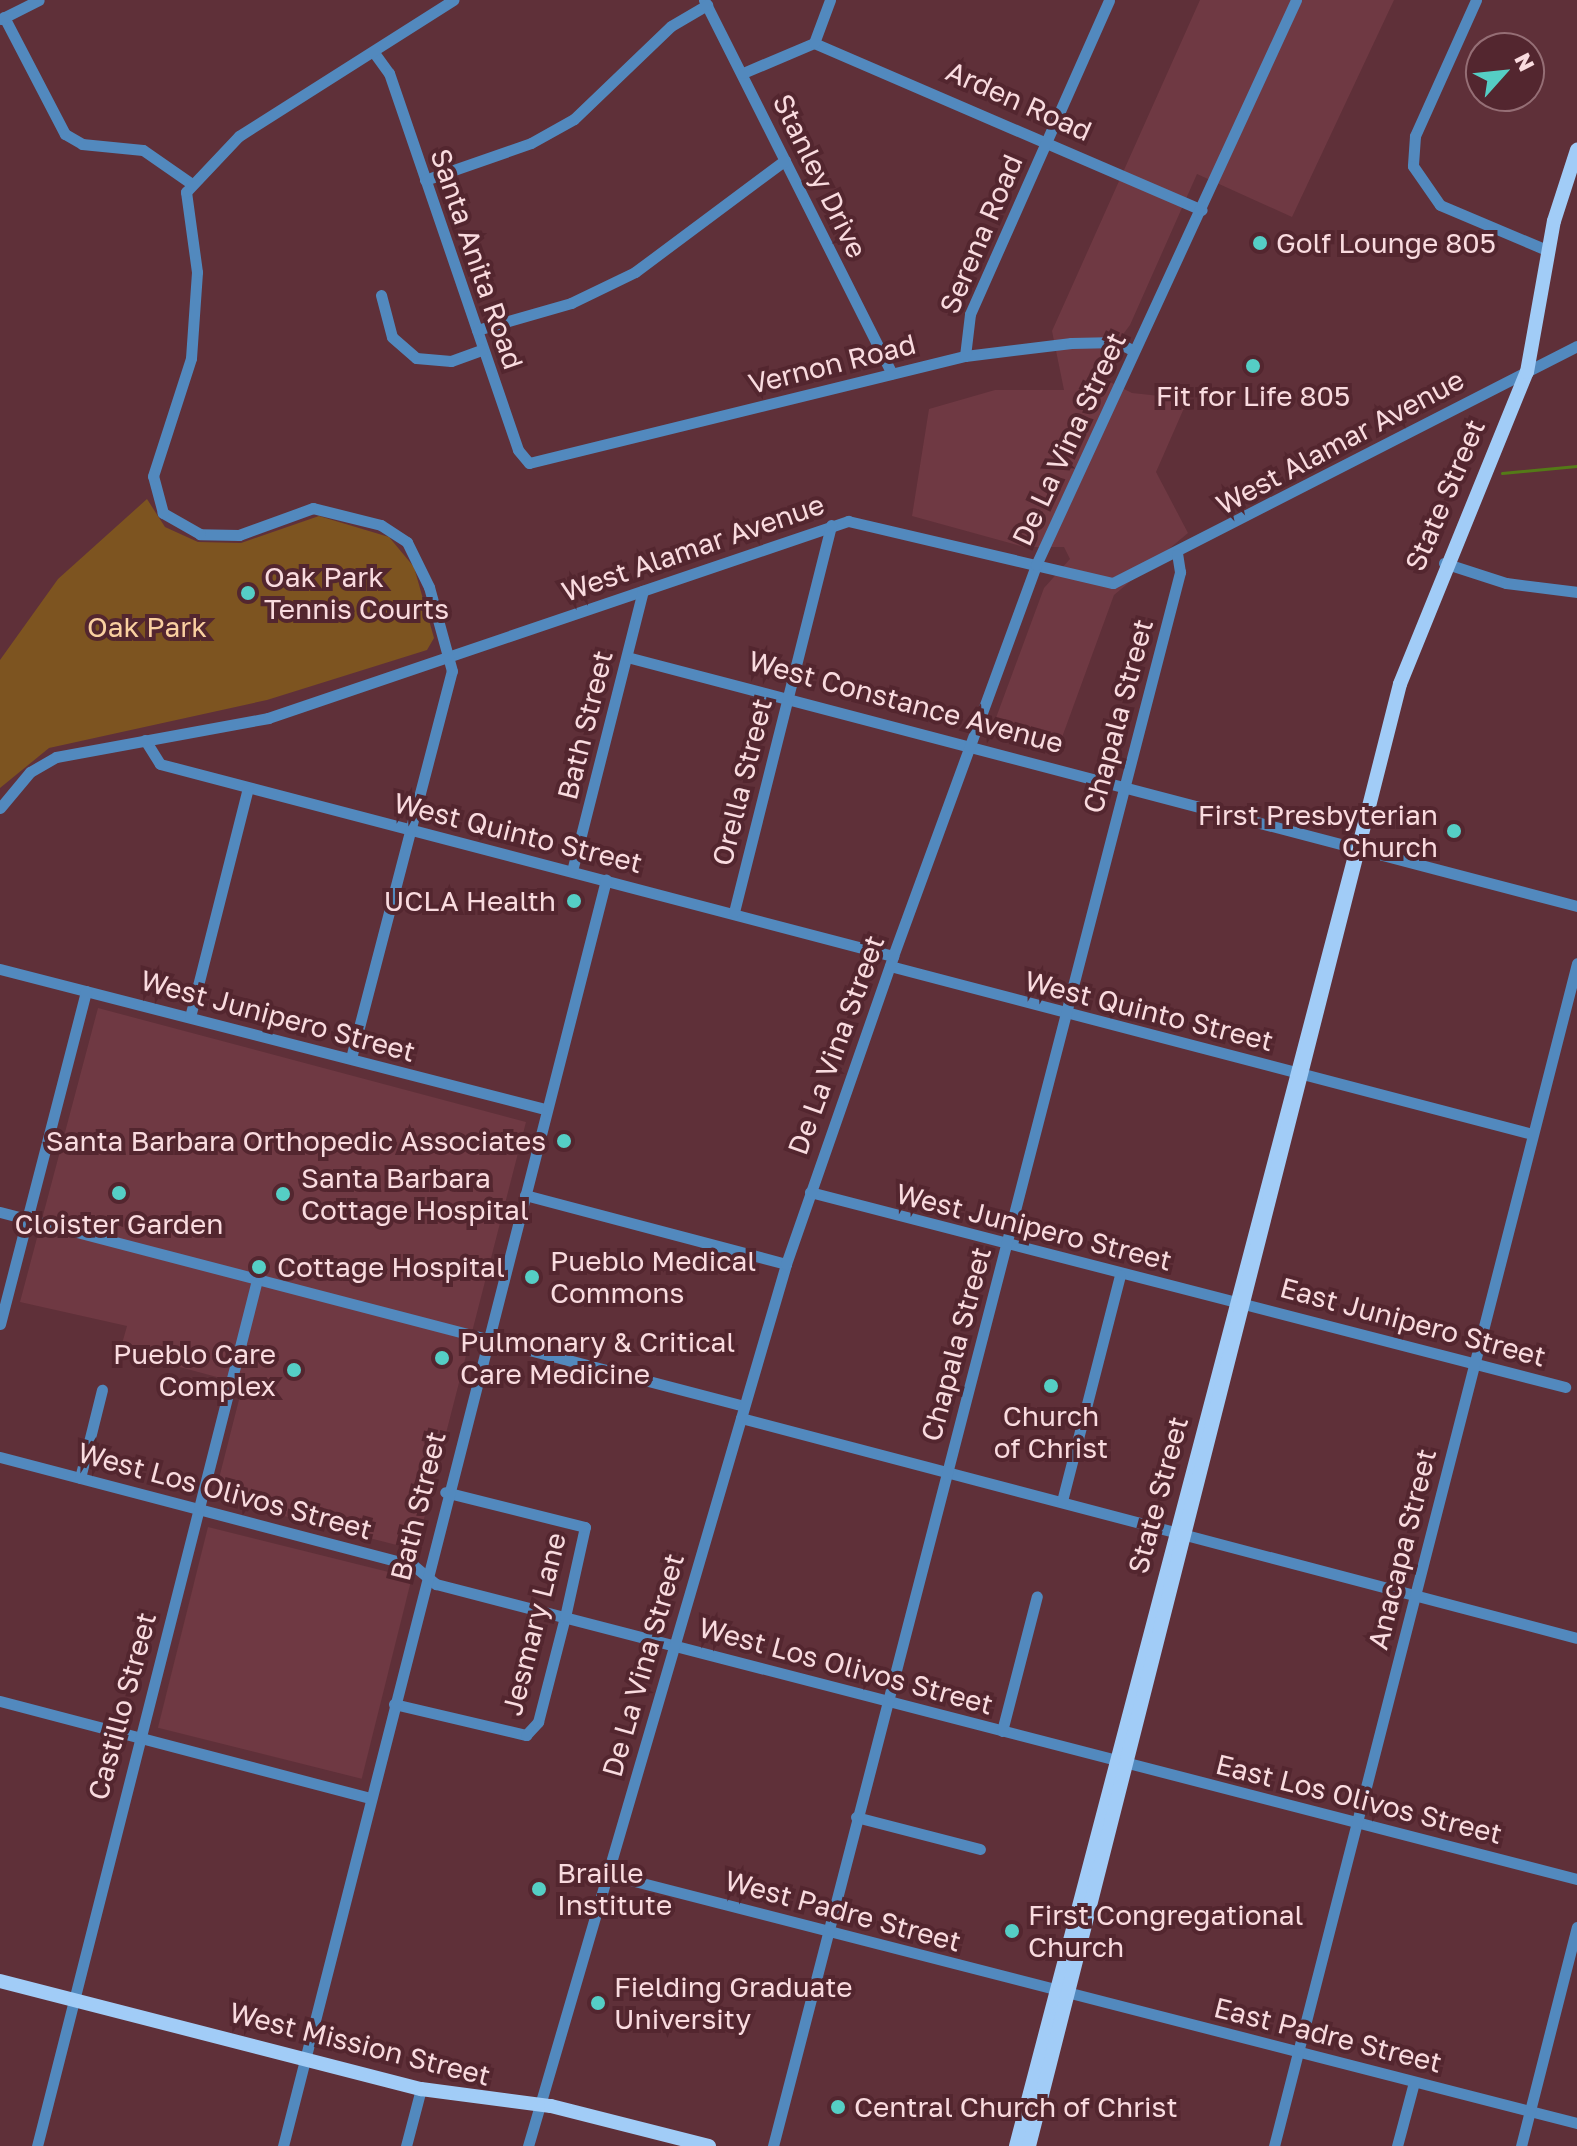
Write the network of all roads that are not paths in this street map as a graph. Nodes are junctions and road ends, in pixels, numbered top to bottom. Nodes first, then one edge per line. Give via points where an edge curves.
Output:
1 (39, 0) edge
2 (453, 0) edge
3 (830, 0) edge
4 (1109, 0) edge
5 (1296, 0) edge
6 (1476, 0) edge
7 (706, 2) edge
8 (2, 18) edge
9 (814, 43) junction
10 (375, 54) junction
11 (743, 73) junction
12 (1047, 139) junction
13 (1577, 150) edge
14 (785, 160) junction
15 (425, 180) junction
16 (192, 184) junction
17 (1202, 210) junction
18 (1549, 251) junction
19 (381, 295) dead end
20 (477, 330) junction
21 (1577, 346) edge
22 (482, 350) junction
23 (1134, 351) junction
24 (965, 356) junction
25 (1527, 372) junction
26 (892, 373) junction
27 (545, 463) joint
28 (831, 525) junction
29 (1177, 554) junction
30 (1444, 563) junction
31 (1036, 565) junction
32 (643, 591) junction
33 (1577, 592) edge
34 (627, 657) junction
35 (451, 659) junction
36 (789, 696) junction
37 (145, 740) junction
38 (971, 743) junction
39 (1125, 784) junction
40 (248, 788) junction
41 (0, 808) edge
42 (409, 829) junction
43 (1358, 843) junction
44 (572, 871) junction
45 (606, 880) junction
46 (1577, 906) edge
47 (734, 912) junction
48 (892, 961) junction
49 (1577, 963) edge
50 (0, 969) edge
51 (86, 991) junction
52 (1066, 1012) junction
53 (190, 1017) junction
54 (351, 1058) junction
55 (1299, 1074) junction
56 (545, 1109) junction
57 (1532, 1134) junction
58 (810, 1192) junction
59 (525, 1195) junction
60 (0, 1212) edge
61 (28, 1219) junction
62 (1006, 1246) junction
63 (786, 1264) junction
64 (1120, 1275) junction
65 (257, 1280) junction
66 (1242, 1302) junction
67 (0, 1324) edge
68 (485, 1339) junction
69 (1473, 1364) junction
70 (1565, 1387) dead end
71 (102, 1390) dead end
72 (742, 1412) junction
73 (0, 1457) edge
74 (947, 1473) junction
75 (80, 1478) junction
76 (445, 1492) junction
77 (1062, 1501) junction
78 (197, 1509) junction
79 (1181, 1532) junction
80 (426, 1575) junction
81 (1415, 1594) junction
82 (1037, 1596) dead end
83 (565, 1617) junction
84 (1577, 1638) edge
85 (674, 1646) junction
86 (0, 1701) edge
87 (887, 1701) junction
88 (394, 1704) junction
89 (1002, 1731) junction
90 (137, 1737) junction
91 (1122, 1763) junction
92 (370, 1798) junction
93 (856, 1817) junction
94 (1356, 1822) junction
95 (980, 1849) dead end
96 (607, 1874) junction
97 (1577, 1879) edge
98 (1577, 1927) edge
99 (827, 1931) junction
100 (0, 1981) edge
101 (1063, 1991) junction
102 (74, 2000) junction
103 (1298, 2053) junction
104 (306, 2059) junction
105 (1414, 2082) junction
106 (421, 2089) junction
107 (537, 2107) junction
108 (1529, 2111) junction
109 (1577, 2123) edge
110 (37, 2146) edge
111 (283, 2146) edge
112 (406, 2146) edge
113 (528, 2146) edge
114 (709, 2146) edge
115 (773, 2146) edge
116 (1016, 2146) edge
117 (1029, 2146) edge
118 (1274, 2146) edge
119 (1397, 2146) edge
120 (1521, 2146) edge

1 - 8 street
2 - 10 street
3 - 9 street
4 - 12 street, Serena Road
5 - 17 street, De La Vina Street
6 - 18 street via 1415,136 1413,166 1440,205
7 - 11 street, Stanley Drive
7 - 15 street via 671,26 574,119 531,143
8 - 16 street via 65,134 89,145 143,150
9 - 11 street
9 - 12 street, Arden Road
10 - 15 street, Santa Anita Road via 389,73
10 - 16 street via 259,122
11 - 14 street, Stanley Drive
12 - 17 street, Arden Road
12 - 24 street, Serena Road via 970,314
13 - 18 main road, State Street
14 - 20 street via 635,272 571,303
14 - 26 street, Stanley Drive
15 - 20 street, Santa Anita Road
16 - 35 street via 183,201 196,262 194,330 181,404 154,469 160,509 175,525 213,536 252,532 313,508 393,530 421,564
17 - 23 street, De La Vina Street
18 - 25 main road, State Street
19 - 22 street via 392,337 416,358 451,361
20 - 22 street, Santa Anita Road
21 - 25 street, West Alamar Avenue
22 - 27 street, Santa Anita Road via 521,456
23 - 24 street, Vernon Road via 1117,342 1071,343
23 - 31 street, De La Vina Street
24 - 26 street, Vernon Road
25 - 29 street, West Alamar Avenue
25 - 30 main road, State Street
26 - 27 street, Vernon Road
28 - 31 street, West Alamar Avenue via 863,521
28 - 32 street, West Alamar Avenue
28 - 36 street, Orella Street
29 - 31 street, West Alamar Avenue via 1113,583
29 - 39 street, Chapala Street via 1180,572
30 - 33 street via 1506,583
30 - 43 main road, State Street via 1400,684
31 - 38 street, De La Vina Street
32 - 34 street, Bath Street
32 - 35 street, West Alamar Avenue
34 - 36 street, West Constance Avenue
34 - 44 street, Bath Street
35 - 37 street, West Alamar Avenue via 268,718
35 - 42 street
36 - 38 street, West Constance Avenue
36 - 47 street, Orella Street
37 - 40 street, West Quinto Street via 154,762
37 - 41 street, West Alamar Avenue via 43,763
38 - 39 street, West Constance Avenue
38 - 48 street, De La Vina Street
39 - 43 street, West Constance Avenue
39 - 52 street, Chapala Street
40 - 42 street, West Quinto Street
40 - 53 street
42 - 44 street, West Quinto Street
42 - 54 street
43 - 46 street, West Constance Avenue
43 - 55 main road, State Street
44 - 45 street, West Quinto Street
45 - 47 street, West Quinto Street
45 - 56 street, Bath Street
47 - 48 street, West Quinto Street
48 - 52 street, West Quinto Street
48 - 58 street, De La Vina Street
49 - 57 street, Anacapa Street
50 - 51 street, West Junipero Street
51 - 53 street, West Junipero Street
51 - 61 street
52 - 55 street, West Quinto Street
52 - 62 street, Chapala Street
53 - 54 street, West Junipero Street
54 - 56 street, West Junipero Street
55 - 57 street, West Quinto Street
55 - 66 main road, State Street
56 - 59 street, Bath Street
57 - 69 street, Anacapa Street
58 - 62 street, West Junipero Street
58 - 63 street, De La Vina Street
59 - 63 street
59 - 68 street, Bath Street
60 - 61 street
61 - 65 street
61 - 67 street
62 - 64 street, West Junipero Street
62 - 74 street, Chapala Street
63 - 72 street, De La Vina Street
64 - 66 street, West Junipero Street
64 - 77 street
65 - 68 street
65 - 78 street, Castillo Street
66 - 69 street, East Junipero Street
66 - 79 main road, State Street
68 - 72 street
68 - 76 street, Bath Street
69 - 70 street, East Junipero Street
69 - 81 street, Anacapa Street
71 - 75 street
72 - 74 street
72 - 85 street, De La Vina Street
73 - 75 street, West Los Olivos Street
74 - 77 street
74 - 87 street, Chapala Street
75 - 78 street, West Los Olivos Street
76 - 80 street, Bath Street
76 - 83 street, Jesmary Lane via 585,1527
77 - 79 street
78 - 80 street, West Los Olivos Street via 413,1565
78 - 90 street, Castillo Street
79 - 81 street
79 - 91 main road, State Street
80 - 83 street, West Los Olivos Street via 436,1584
80 - 88 street, Bath Street
81 - 84 street
81 - 94 street, Anacapa Street
82 - 89 street
83 - 85 street, West Los Olivos Street
83 - 88 street, Jesmary Lane via 538,1722 526,1735
85 - 87 street, West Los Olivos Street
85 - 96 street, De La Vina Street
86 - 90 street
87 - 89 street, West Los Olivos Street
87 - 93 street, Chapala Street
88 - 92 street, Bath Street
89 - 91 street, West Los Olivos Street
90 - 92 street
90 - 102 street, Castillo Street
91 - 94 street, East Los Olivos Street
91 - 101 main road, State Street
92 - 104 street, Bath Street
93 - 95 street
93 - 99 street, Chapala Street
94 - 97 street, East Los Olivos Street
94 - 103 street, Anacapa Street
96 - 99 street, West Padre Street
96 - 107 street, De La Vina Street
98 - 108 street
99 - 101 street, West Padre Street
99 - 115 street, Chapala Street
100 - 102 main road, West Mission Street
101 - 103 street, East Padre Street
101 - 116 main road, State Street
101 - 117 main road, State Street
102 - 104 main road, West Mission Street
102 - 110 street, Castillo Street
103 - 105 street, East Padre Street
103 - 118 street, Anacapa Street
104 - 106 main road, West Mission Street
104 - 111 street, Bath Street
105 - 108 street, East Padre Street
105 - 119 street
106 - 107 main road, West Mission Street
106 - 112 street
107 - 113 street, De La Vina Street
107 - 114 main road, West Mission Street
108 - 109 street, East Padre Street
108 - 120 street

